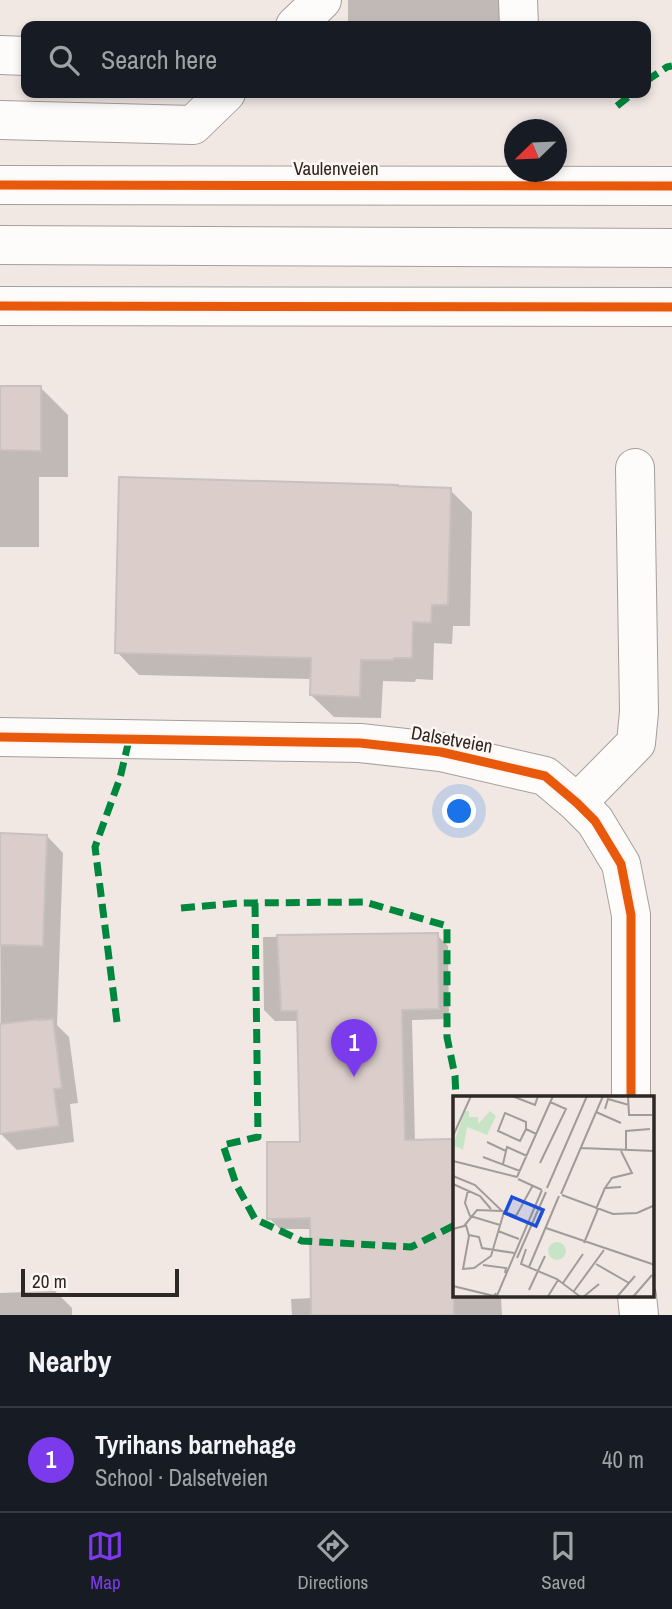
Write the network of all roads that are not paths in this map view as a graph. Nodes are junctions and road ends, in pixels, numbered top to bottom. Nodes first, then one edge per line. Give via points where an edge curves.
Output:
1 (323, 0) edge
2 (518, 0) edge
3 (300, 21) edge
4 (519, 21) edge
5 (0, 55) edge
6 (21, 56) edge
7 (221, 98) edge
8 (0, 120) edge
9 (0, 184) edge
10 (672, 186) edge
11 (0, 245) edge
12 (672, 248) edge
13 (0, 306) edge
14 (672, 307) edge
15 (635, 468) dead end
16 (0, 737) edge
17 (577, 803) junction
18 (631, 1096) edge

1 - 3 main road
2 - 4 main road
5 - 6 main road
7 - 8 main road via 193,125
9 - 10 main road, Vaulenveien
11 - 12 main road
13 - 14 main road
15 - 17 main road via 639,712 635,743
16 - 17 main road, Dalsetveien via 360,743 442,752 545,776
17 - 18 main road, Dalsetveien via 595,821 621,864 631,915

